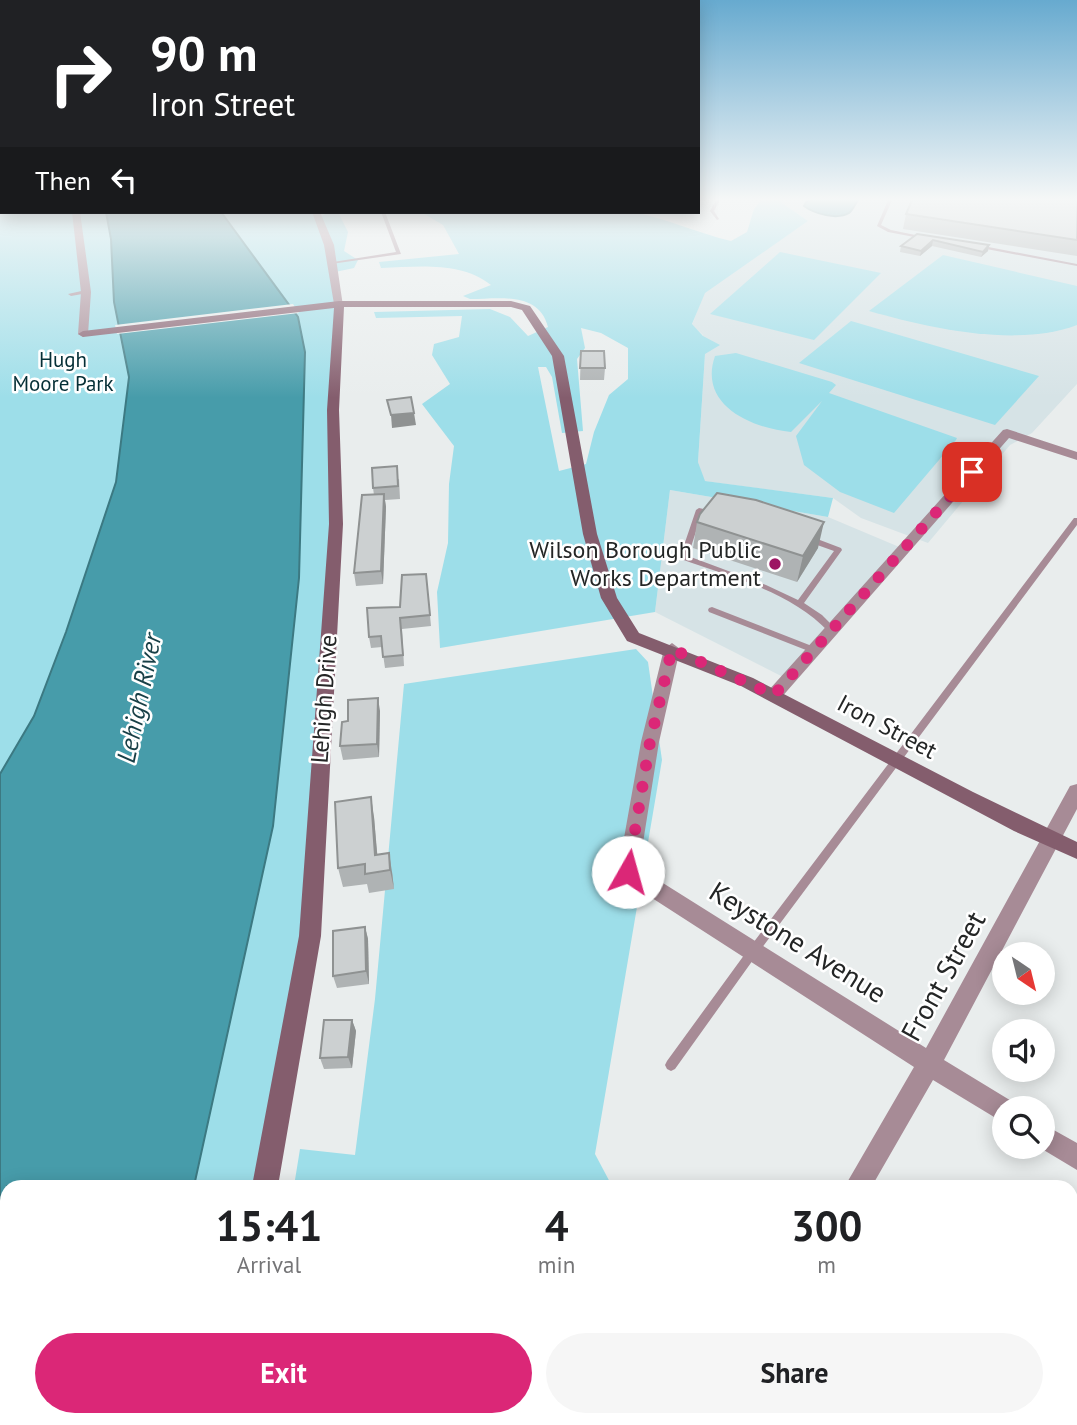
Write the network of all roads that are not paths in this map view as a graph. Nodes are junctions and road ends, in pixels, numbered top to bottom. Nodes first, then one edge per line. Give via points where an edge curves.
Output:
1 (83, 264) edge
2 (333, 264) edge
3 (86, 292) junction
4 (71, 294) dead end
5 (339, 304) junction
6 (1077, 456) edge
7 (726, 515) edge
8 (1077, 520) edge
9 (802, 536) edge
10 (800, 603) junction
11 (712, 610) dead end
12 (832, 630) junction
13 (672, 649) junction
14 (814, 650) junction
15 (774, 695) junction
16 (896, 760) junction
17 (1077, 791) edge
18 (1052, 840) junction
19 (1077, 851) edge
20 (754, 950) junction
21 (930, 1062) junction
22 (671, 1065) dead end
23 (992, 1103) edge
24 (1055, 1143) edge
25 (1077, 1157) edge
26 (266, 1180) edge
27 (861, 1180) edge

1 - 3 street
2 - 5 street, Lehigh Drive
3 - 4 lane
3 - 5 street via 83,334
5 - 13 street, Iron Street via 512,304 526,308 558,356 590,534 609,598 632,637
5 - 26 street, Lehigh Drive via 333,410 336,524 310,936
6 - 12 street via 1007,433
7 - 10 lane via 699,510 684,557
8 - 16 lane
9 - 10 lane via 838,550
10 - 12 lane
11 - 14 lane
12 - 14 street
13 - 15 street, Iron Street
13 - 20 street, Keystone Avenue via 650,742 628,872
14 - 15 street
15 - 16 street, Iron Street
16 - 18 street, Iron Street
16 - 20 lane
17 - 18 street, Front Street
18 - 19 street, Iron Street
18 - 21 street, Front Street
20 - 21 street, Keystone Avenue
20 - 22 lane
21 - 23 street, Keystone Avenue
21 - 27 street, Front Street
24 - 25 street

